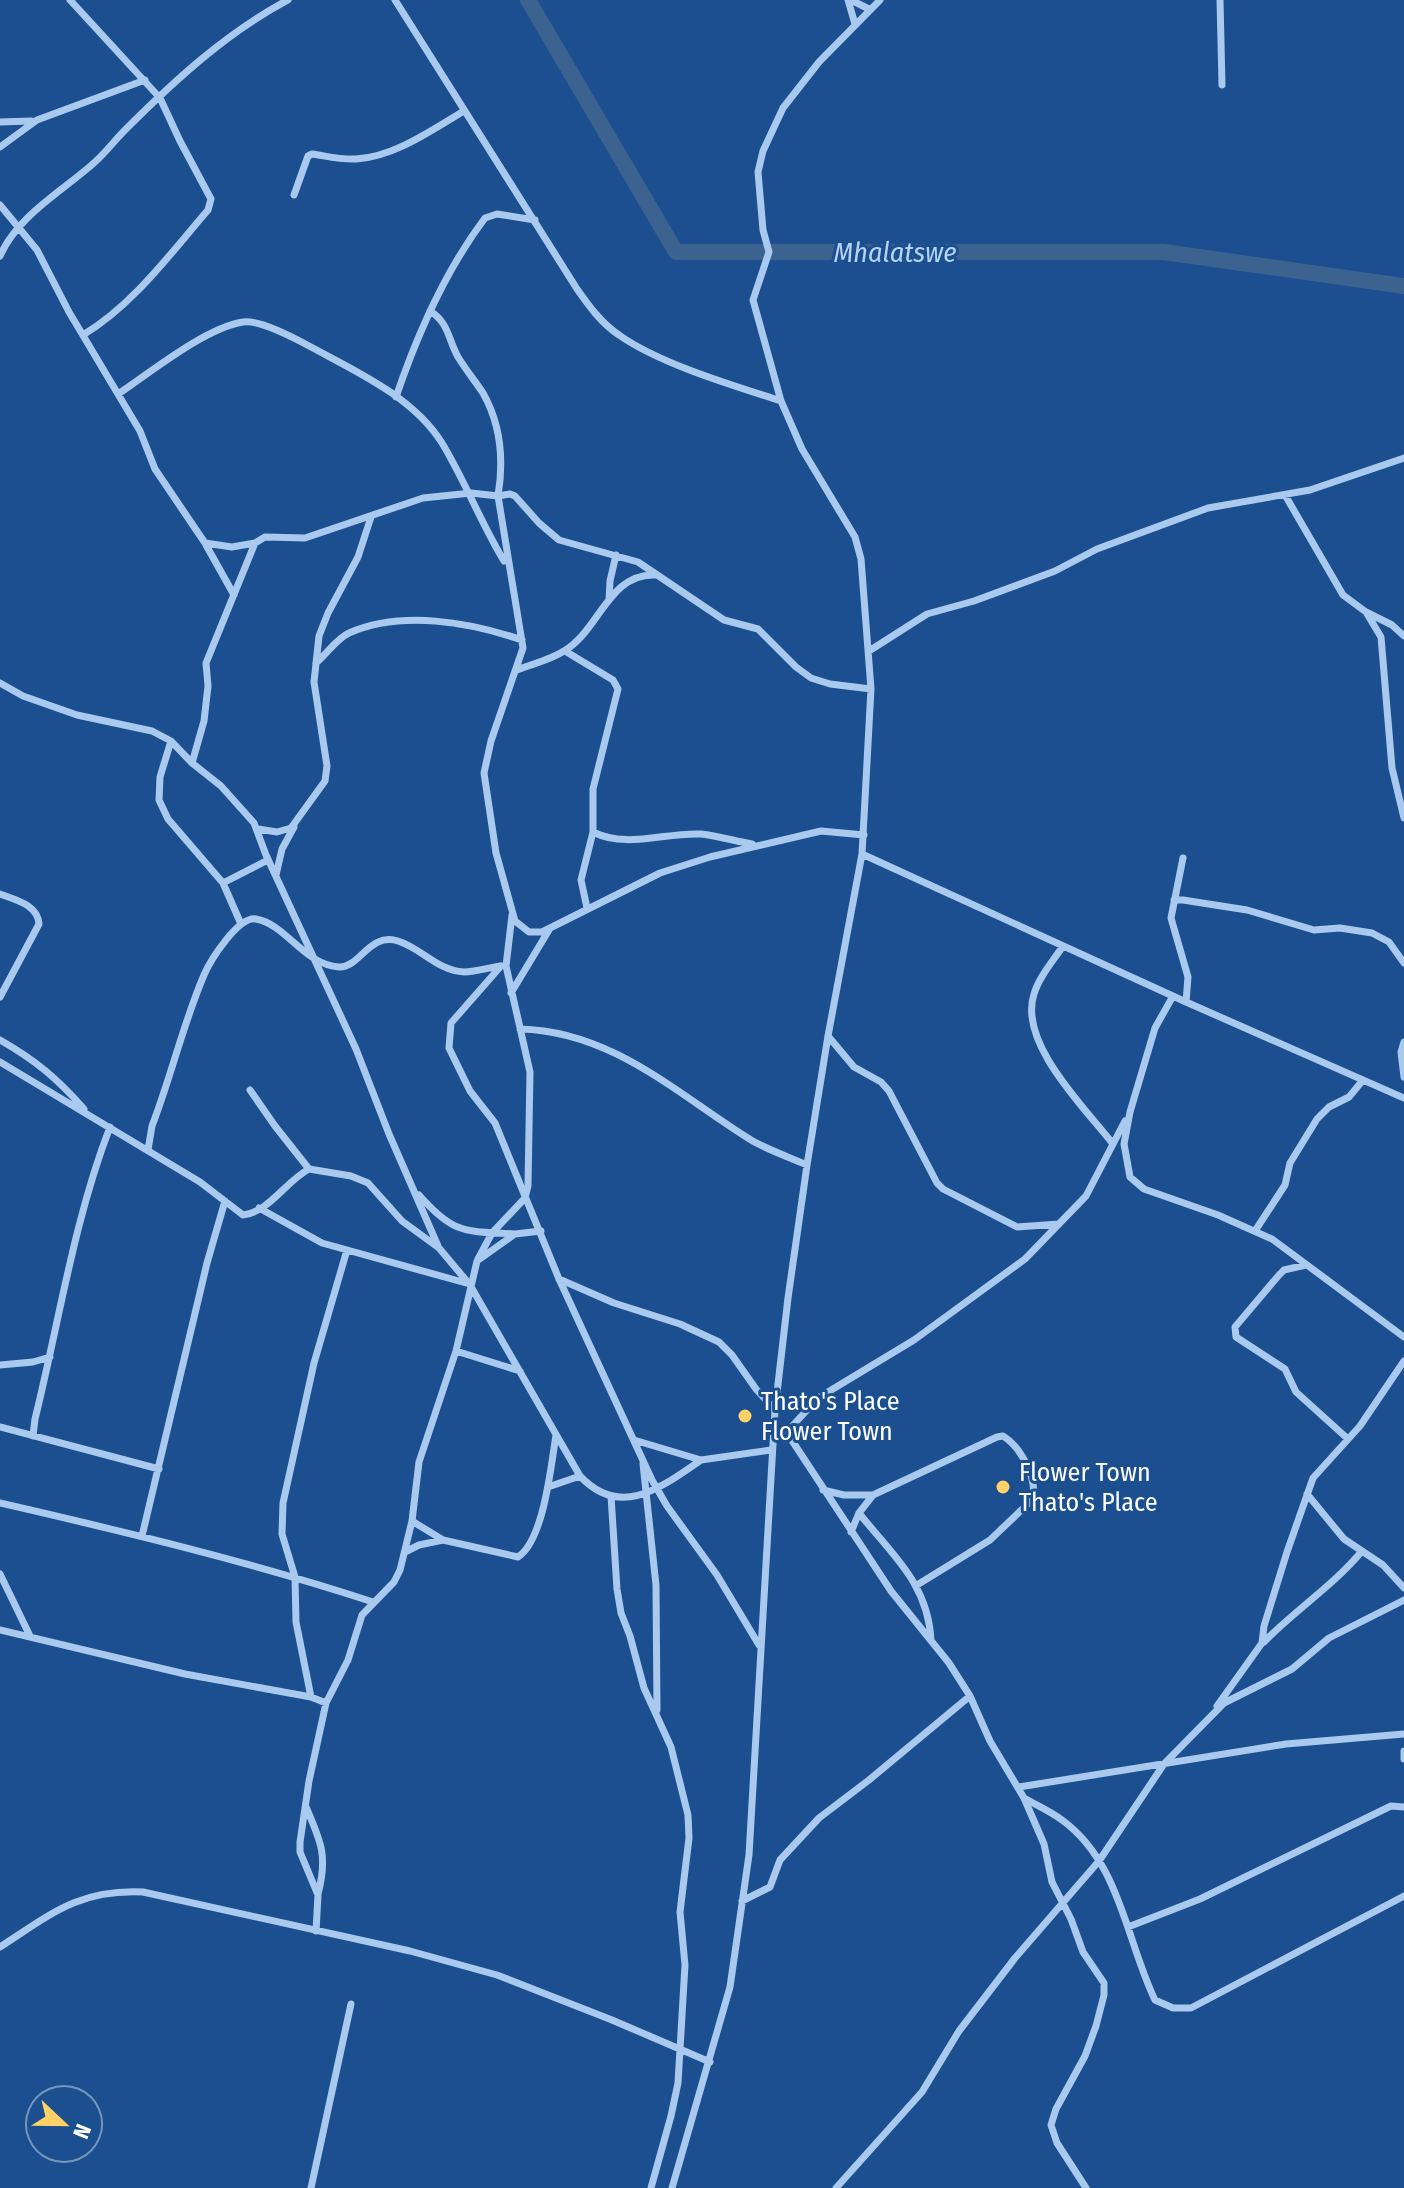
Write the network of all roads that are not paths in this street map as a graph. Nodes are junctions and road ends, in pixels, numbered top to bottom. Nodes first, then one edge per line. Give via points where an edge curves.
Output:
1 (70, 0) edge
2 (288, 0) edge
3 (395, 0) edge
4 (850, 0) edge
5 (880, 0) edge
6 (1220, 0) edge
7 (869, 9) junction
8 (855, 24) junction
9 (145, 80) junction
10 (1222, 85) dead end
11 (160, 98) junction
12 (464, 111) junction
13 (37, 120) junction
14 (0, 122) edge
15 (0, 147) edge
16 (294, 195) dead end
17 (0, 205) edge
18 (535, 220) junction
19 (18, 227) junction
20 (0, 256) edge
21 (430, 311) junction
22 (83, 335) junction
23 (118, 394) junction
24 (396, 397) junction
25 (781, 401) junction
26 (1404, 458) edge
27 (471, 493) junction
28 (1285, 495) junction
29 (498, 496) junction
30 (371, 517) junction
31 (205, 543) junction
32 (255, 543) junction
33 (616, 555) junction
34 (508, 566) junction
35 (661, 575) junction
36 (234, 595) junction
37 (609, 602) junction
38 (1366, 612) junction
39 (1404, 636) edge
40 (522, 640) junction
41 (565, 651) junction
42 (869, 651) junction
43 (316, 663) junction
44 (515, 671) junction
45 (0, 683) edge
46 (871, 689) junction
47 (171, 741) junction
48 (192, 763) junction
49 (1404, 818) edge
50 (295, 825) junction
51 (258, 829) junction
52 (593, 832) junction
53 (864, 835) junction
54 (754, 845) junction
55 (862, 854) junction
56 (1183, 858) dead end
57 (268, 860) junction
58 (276, 876) junction
59 (223, 883) junction
60 (0, 894) edge
61 (1174, 900) junction
62 (587, 908) junction
63 (512, 911) junction
64 (241, 924) junction
65 (549, 930) junction
66 (1063, 946) junction
67 (315, 960) junction
68 (1404, 963) edge
69 (504, 966) junction
70 (511, 993) junction
71 (1173, 996) junction
72 (0, 997) edge
73 (1186, 1002) junction
74 (520, 1029) junction
75 (828, 1036) junction
76 (0, 1040) edge
77 (1404, 1042) edge
78 (0, 1062) edge
79 (1404, 1077) edge
80 (1363, 1080) junction
81 (250, 1090) dead end
82 (1404, 1098) edge
83 (86, 1112) junction
84 (1130, 1112) junction
85 (110, 1127) junction
86 (1113, 1144) junction
87 (148, 1150) junction
88 (807, 1165) junction
89 (309, 1169) junction
90 (414, 1190) junction
91 (525, 1198) junction
92 (225, 1201) junction
93 (259, 1208) junction
94 (1061, 1223) junction
95 (541, 1231) junction
96 (1255, 1231) junction
97 (492, 1233) junction
98 (515, 1234) junction
99 (439, 1248) junction
100 (347, 1250) junction
101 (477, 1261) junction
102 (1306, 1265) junction
103 (559, 1279) junction
104 (469, 1284) junction
105 (1404, 1337) edge
106 (456, 1351) junction
107 (50, 1357) junction
108 (1404, 1361) edge
109 (0, 1365) edge
110 (522, 1372) junction
111 (775, 1410) junction
112 (0, 1427) edge
113 (773, 1434) junction
114 (785, 1434) junction
115 (556, 1435) junction
116 (33, 1436) junction
117 (1348, 1439) junction
118 (634, 1440) junction
119 (771, 1450) junction
120 (642, 1459) junction
121 (701, 1460) junction
122 (159, 1469) junction
123 (580, 1476) junction
124 (548, 1487) junction
125 (658, 1490) junction
126 (823, 1490) junction
127 (644, 1493) junction
128 (1307, 1494) junction
129 (873, 1495) junction
130 (611, 1496) junction
131 (0, 1503) edge
132 (859, 1513) junction
133 (412, 1521) junction
134 (851, 1532) junction
135 (142, 1536) junction
136 (443, 1540) junction
137 (1362, 1551) junction
138 (405, 1552) junction
139 (0, 1574) edge
140 (295, 1577) junction
141 (917, 1585) junction
142 (1404, 1588) edge
143 (1404, 1600) edge
144 (373, 1602) junction
145 (0, 1630) edge
146 (30, 1636) junction
147 (931, 1640) junction
148 (1262, 1643) junction
149 (760, 1646) junction
150 (970, 1696) junction
151 (311, 1697) junction
152 (326, 1703) junction
153 (656, 1713) junction
154 (1207, 1722) junction
155 (1404, 1734) edge
156 (1404, 1751) edge
157 (1404, 1759) edge
158 (1164, 1764) junction
159 (1019, 1787) junction
160 (1024, 1798) junction
161 (305, 1805) junction
162 (1404, 1807) edge
163 (1099, 1861) junction
164 (318, 1895) junction
165 (1404, 1896) edge
166 (742, 1901) junction
167 (1063, 1902) junction
168 (1128, 1927) junction
169 (316, 1931) junction
170 (0, 1947) edge
171 (351, 2004) dead end
172 (680, 2049) junction
173 (710, 2062) junction
174 (311, 2188) edge
175 (651, 2188) edge
176 (672, 2188) edge
177 (836, 2188) edge
178 (1086, 2188) edge

1 - 9 street
2 - 11 street via 236,30
3 - 12 street
4 - 7 street
4 - 8 street
5 - 7 street
6 - 10 street
7 - 8 street
8 - 25 street via 783,108 758,172 769,252 753,300
9 - 11 street
9 - 13 street
11 - 19 street
11 - 22 street via 211,204 126,303
12 - 16 street via 417,139 378,154 345,159 312,154
12 - 18 street
13 - 14 street
13 - 15 street
17 - 19 street
18 - 21 street via 497,214 485,218
18 - 25 street via 589,306 620,336 677,364
19 - 20 street
19 - 22 street via 37,250
21 - 24 street
21 - 29 street via 446,324 456,353 495,421 501,448
22 - 23 street
23 - 24 street via 195,342 244,321 300,341
23 - 31 street via 155,469
24 - 27 street via 441,441
25 - 42 street via 802,449 855,537
26 - 28 street
27 - 29 street
27 - 30 street via 423,498
27 - 34 street
28 - 38 street via 1338,588
28 - 42 street via 1208,508 1097,549 1055,571 927,614
29 - 33 street via 515,496 559,540
29 - 34 street
30 - 32 street via 305,538 265,537
30 - 43 street via 358,557 319,636
31 - 32 street
31 - 36 street
32 - 36 street
33 - 35 street
33 - 37 street
34 - 40 street
35 - 37 street via 624,583
35 - 46 street via 724,620 758,629 811,678
36 - 48 street via 206,663 204,721
37 - 41 street
38 - 39 street
38 - 49 street via 1381,637 1392,768
40 - 43 street via 464,623 381,624 340,638
40 - 44 street
41 - 44 street
41 - 52 street via 618,687 593,789
42 - 46 street
43 - 50 street via 327,774
44 - 63 street via 484,773 496,853
45 - 47 street via 77,715 152,731
46 - 53 street
47 - 48 street
47 - 59 street via 159,800 176,830
48 - 51 street via 221,786
50 - 51 street via 281,832
50 - 58 street
51 - 57 street
52 - 54 street via 606,839 701,834
52 - 62 street via 581,880
53 - 54 street via 821,831
53 - 55 street
54 - 62 street via 660,873
55 - 66 street
55 - 75 street
56 - 61 street
57 - 58 street
57 - 59 street
58 - 67 street
59 - 64 street
60 - 72 street via 39,916
61 - 68 street via 1247,910 1314,930 1372,933 1389,942
61 - 73 street via 1171,918 1188,977
62 - 65 street
63 - 65 street via 529,932
63 - 69 street
64 - 67 street via 257,919 270,925
64 - 87 street via 204,975
65 - 70 street
66 - 71 street
66 - 86 street via 1033,996 1033,1027 1050,1065
67 - 69 street via 347,965 386,939 462,972
67 - 90 street
69 - 70 street
69 - 91 street via 451,1023 449,1048 470,1091 495,1123
70 - 74 street
71 - 73 street
71 - 84 street via 1155,1028
73 - 80 street
74 - 88 street via 550,1030 596,1044 644,1069 754,1142
74 - 91 street via 530,1072
75 - 88 street
75 - 94 street via 854,1067 889,1091 943,1189 1017,1227
76 - 83 street via 33,1058
77 - 79 street
78 - 83 street
80 - 82 street
80 - 96 street via 1317,1119
81 - 89 street
83 - 85 street
84 - 86 street
84 - 96 street via 1124,1144 1136,1185
85 - 87 street
85 - 107 street
86 - 94 street via 1086,1196
87 - 92 street
88 - 111 street
89 - 93 street
89 - 99 street via 368,1183 402,1221
90 - 97 street via 448,1224
90 - 99 street
91 - 95 street
91 - 97 street
92 - 93 street via 243,1215
92 - 122 street
93 - 100 street via 298,1232
94 - 114 street via 1025,1259 914,1340 818,1398
95 - 98 street
95 - 103 street
96 - 102 street
97 - 98 street
97 - 101 street
98 - 101 street
99 - 104 street
100 - 104 street
100 - 140 street via 314,1363 283,1503 282,1534
101 - 104 street
102 - 105 street
102 - 117 street via 1279,1275 1235,1327 1236,1337 1285,1369 1296,1392
103 - 111 street via 719,1342
103 - 118 street
104 - 106 street
104 - 110 street
106 - 110 street
106 - 133 street via 419,1462
107 - 109 street
107 - 116 street
108 - 117 street
110 - 115 street
111 - 113 street
112 - 116 street
113 - 114 street
113 - 119 street
114 - 126 street
115 - 123 street
115 - 124 street
116 - 122 street
117 - 128 street via 1313,1478
118 - 120 street
118 - 121 street
119 - 121 street
119 - 149 street
120 - 125 street
120 - 127 street
121 - 125 street
122 - 135 street
123 - 124 street
123 - 130 street
124 - 136 street via 533,1539 518,1557
125 - 127 street
125 - 149 street
126 - 129 street
126 - 134 street
127 - 130 street
127 - 153 street via 656,1585
128 - 137 street via 1344,1539
128 - 148 street
129 - 132 street
129 - 141 street via 997,1437 1009,1439 1021,1457 1033,1499 990,1540
130 - 153 street via 621,1613
131 - 135 street
132 - 134 street
132 - 141 street
133 - 136 street
133 - 138 street
134 - 147 street
135 - 140 street
136 - 138 street
137 - 142 street
137 - 148 street
138 - 144 street via 394,1582
139 - 146 street
140 - 144 street
140 - 151 street via 296,1622
141 - 147 street via 927,1608
143 - 154 street via 1329,1638 1292,1669 1224,1703
144 - 152 street via 362,1615 348,1660
145 - 146 street
146 - 151 street via 185,1674
147 - 150 street
148 - 154 street
149 - 166 street
150 - 159 street
150 - 166 street via 819,1818 780,1860 770,1887
151 - 152 street
152 - 161 street
153 - 172 street via 688,1815 680,1912 685,1965
154 - 158 street
155 - 158 street via 1286,1744
156 - 157 street
158 - 159 street
158 - 163 street
159 - 160 street
160 - 163 street via 1063,1820
160 - 167 street
161 - 164 street via 300,1852
161 - 164 street via 324,1853
162 - 168 street via 1391,1806 1200,1899
163 - 167 street
163 - 168 street
164 - 169 street
165 - 168 street via 1191,2008 1155,2000
166 - 173 street via 730,1987
167 - 177 street via 959,2031 922,2092
167 - 178 street via 1086,1958 1104,1983 1085,2056 1051,2125
169 - 170 street via 143,1892 114,1891 82,1898
169 - 172 street via 497,1975
171 - 174 street
172 - 173 street
172 - 175 street via 678,2083
173 - 176 street

